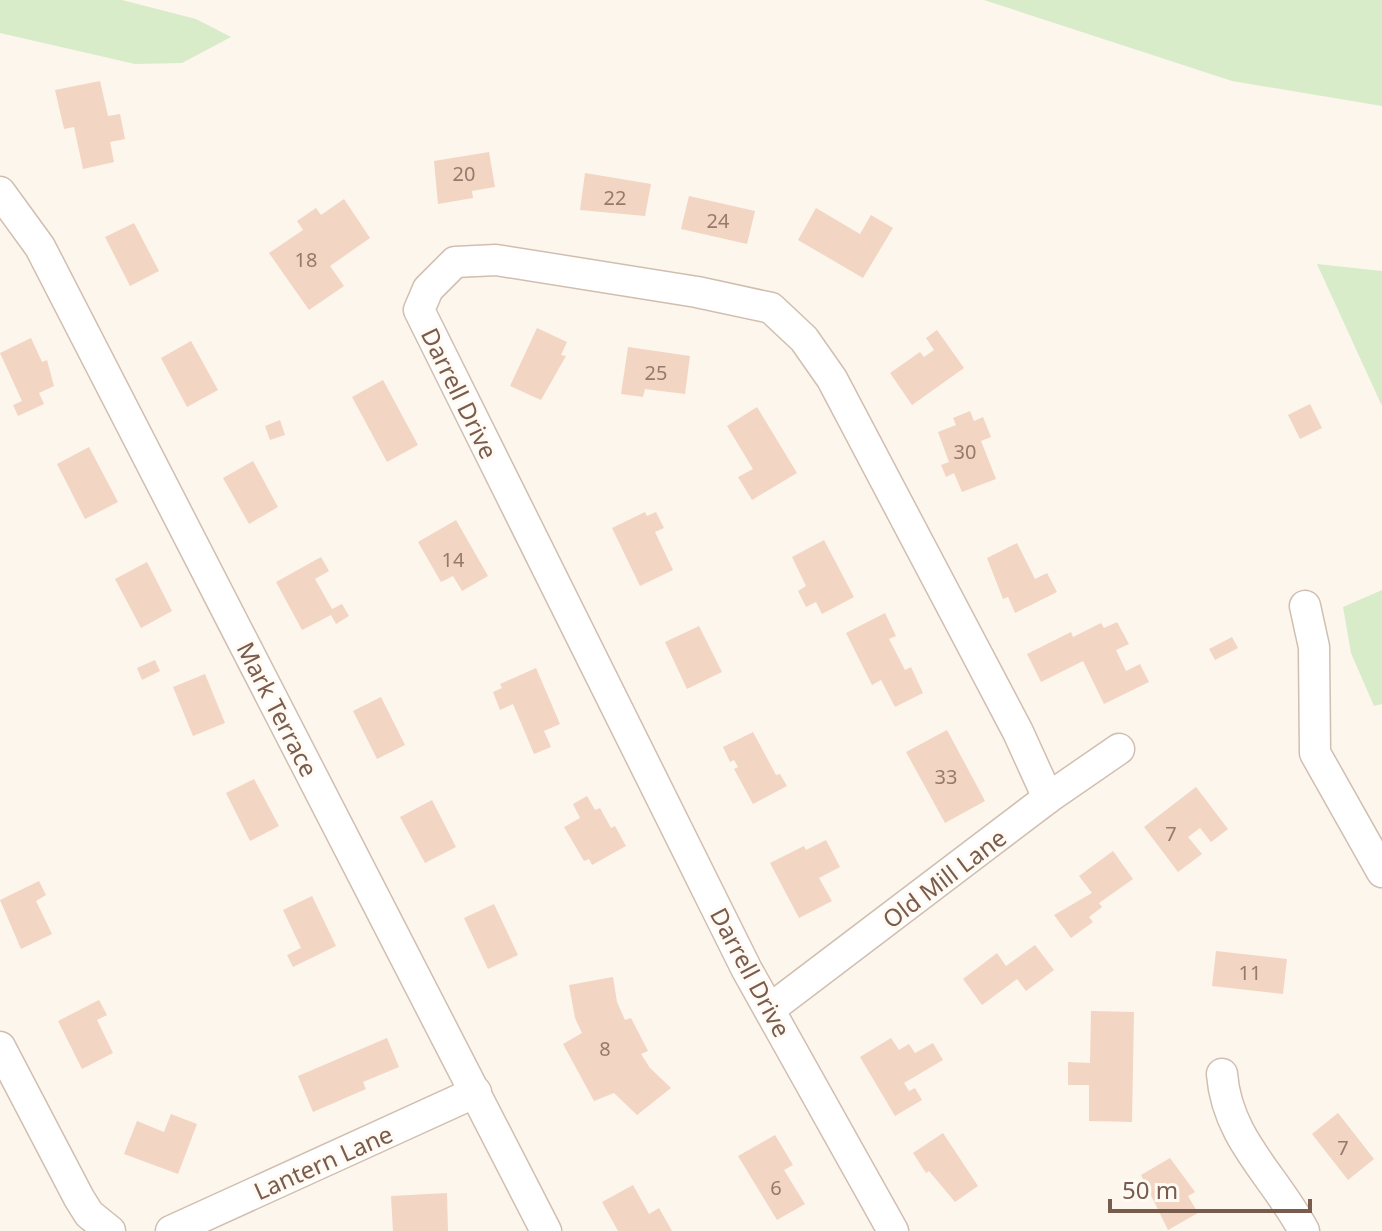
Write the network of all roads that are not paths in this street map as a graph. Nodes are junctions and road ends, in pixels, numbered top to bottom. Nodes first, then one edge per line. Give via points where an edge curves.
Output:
1 (0, 192) edge
2 (1305, 606) dead end
3 (1119, 749) dead end
4 (1048, 798) junction
5 (1382, 872) edge
6 (770, 1009) junction
7 (0, 1047) edge
8 (1222, 1074) dead end
9 (476, 1092) junction
10 (110, 1231) edge
11 (171, 1231) edge
12 (546, 1231) edge
13 (893, 1231) edge
14 (1304, 1231) edge

1 - 9 street, Mark Terrace via 40,247
2 - 5 street via 1314,647 1315,753
3 - 4 street, Old Mill Lane
4 - 6 street, Old Mill Lane
4 - 6 street, Darrell Drive via 832,379 804,339 771,308 496,260 455,262 428,289 419,310
6 - 13 street, Darrell Drive
7 - 10 street via 79,1198
8 - 14 street via 1238,1133
9 - 11 street, Lantern Lane
9 - 12 street, Mark Terrace

